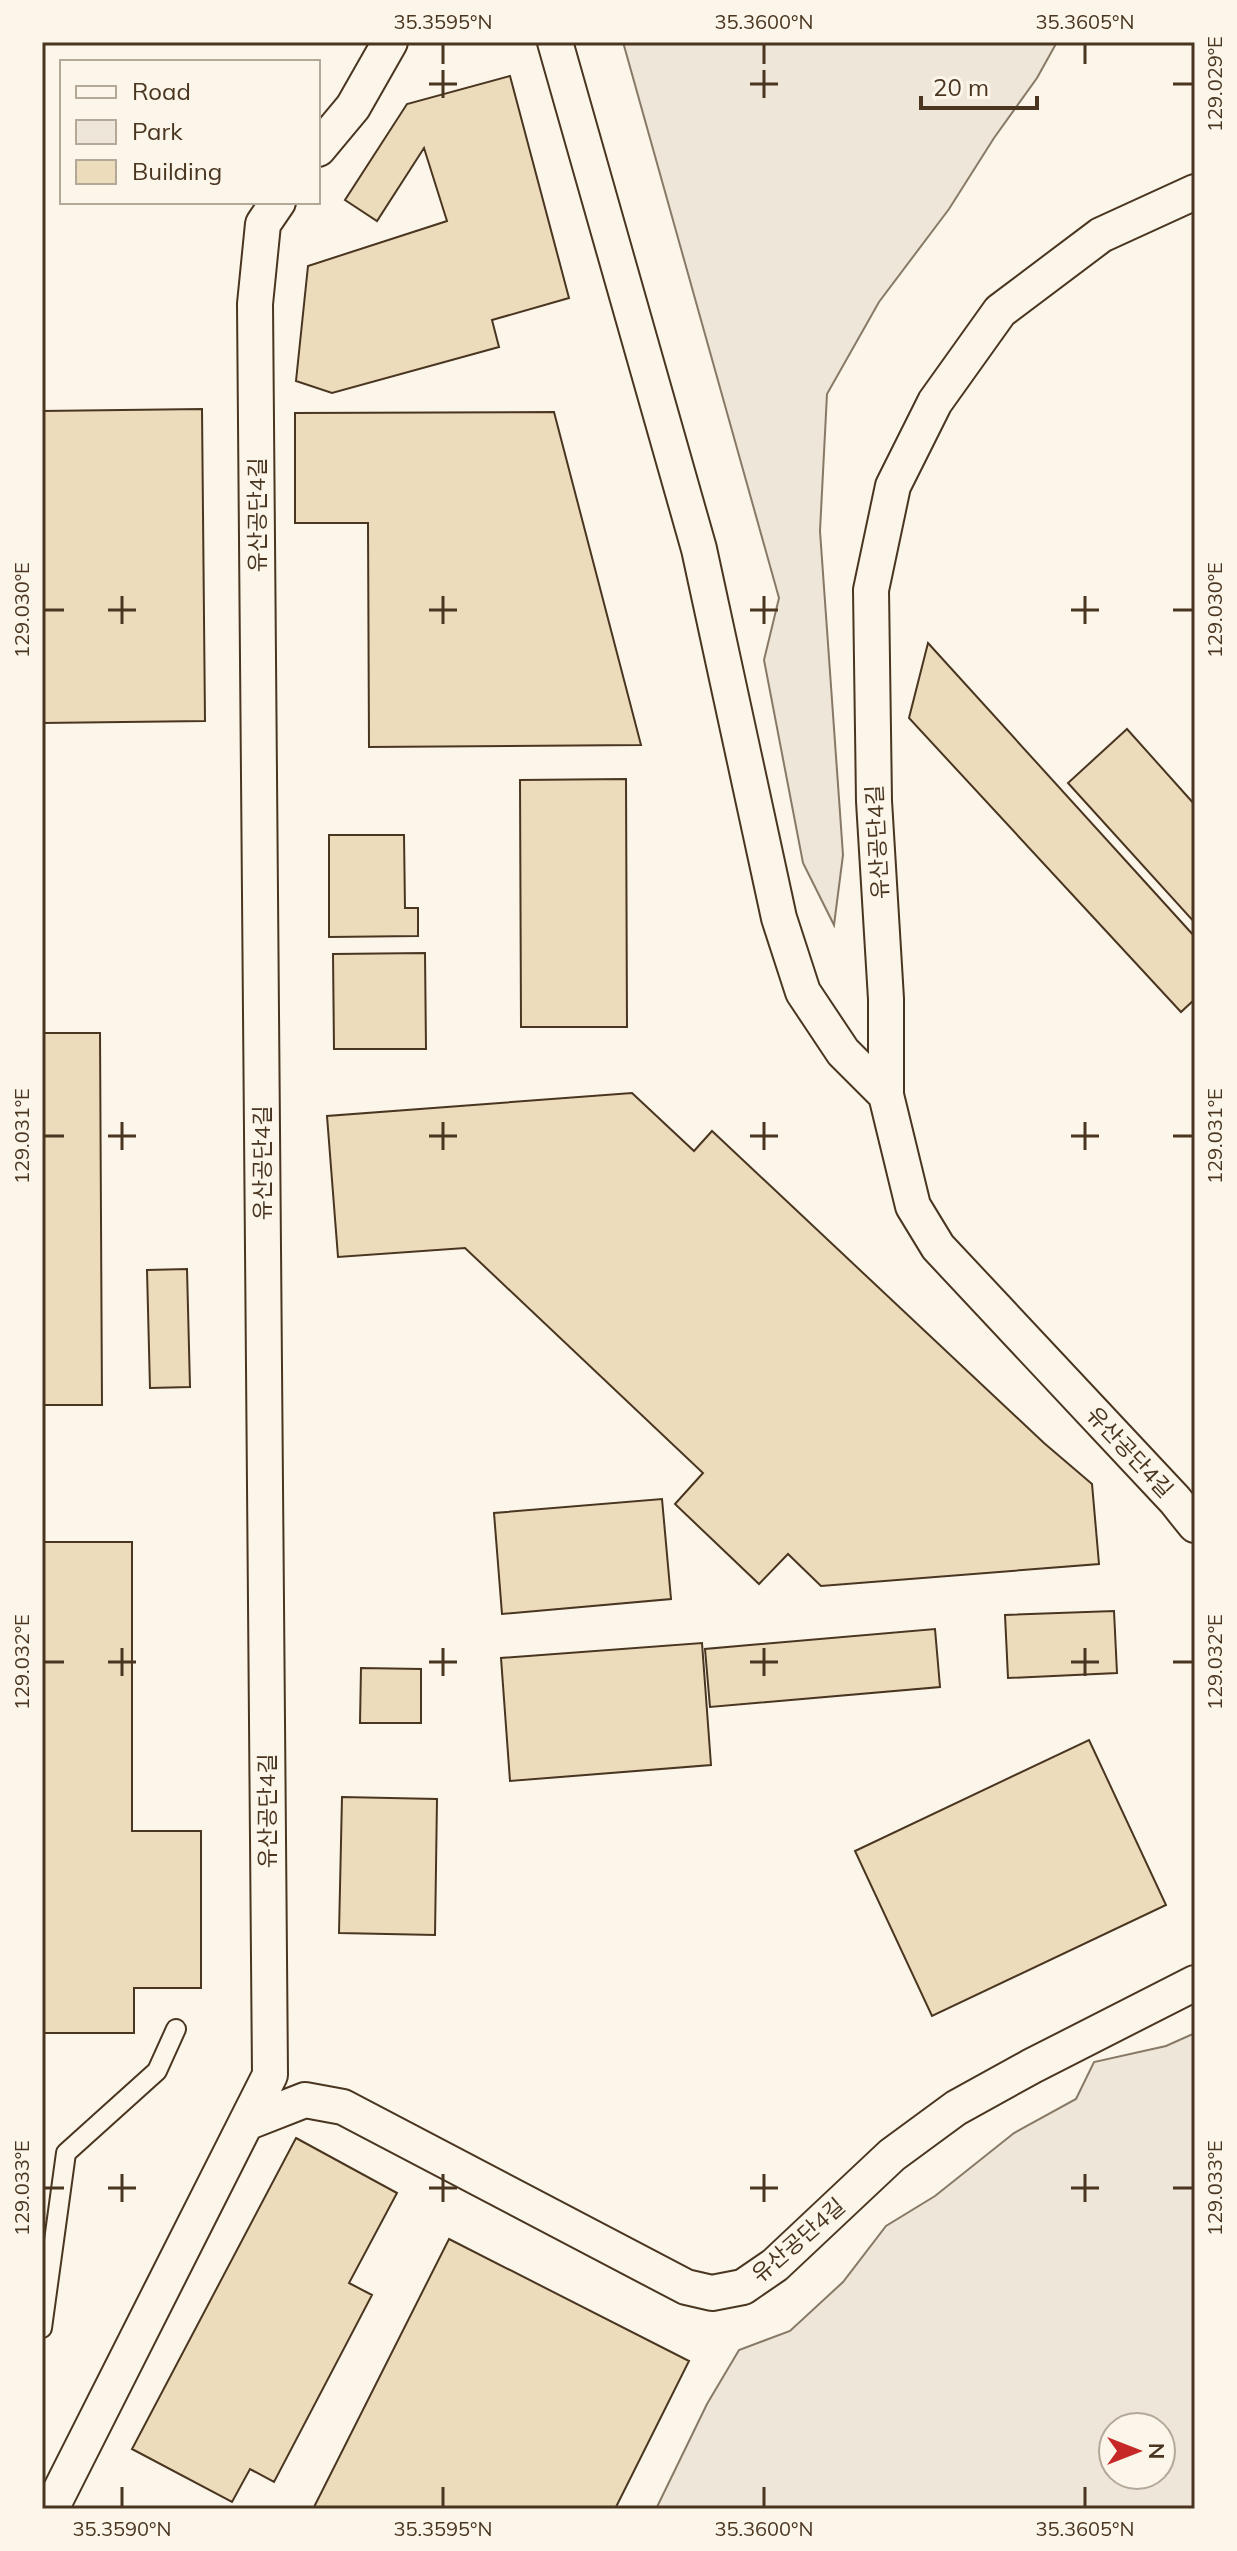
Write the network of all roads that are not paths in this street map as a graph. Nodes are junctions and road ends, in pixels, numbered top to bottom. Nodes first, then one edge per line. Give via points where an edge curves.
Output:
1 (390, 42) edge
2 (555, 42) edge
3 (320, 147) edge
4 (1195, 192) edge
5 (277, 204) edge
6 (886, 1095) junction
7 (1195, 1525) edge
8 (1195, 1983) edge
9 (176, 2029) dead end
10 (246, 2123) junction
11 (42, 2328) edge
12 (51, 2509) edge

1 - 3 street via 353,107
2 - 6 street via 699,549 779,918 803,992 843,1052
4 - 6 street, 유산공단4길 via 1101,235 1000,311 935,402 893,486 871,590
5 - 10 street, 유산공단4길 via 263,224 255,304 270,2075
6 - 7 street, 유산공단4길 via 913,1206 938,1247
8 - 10 street, 유산공단4길 via 956,2108 892,2155 775,2265 743,2287 712,2293 686,2287 343,2107 305,2100
9 - 11 lane via 157,2071 66,2153
10 - 12 street, 유산공단4길

